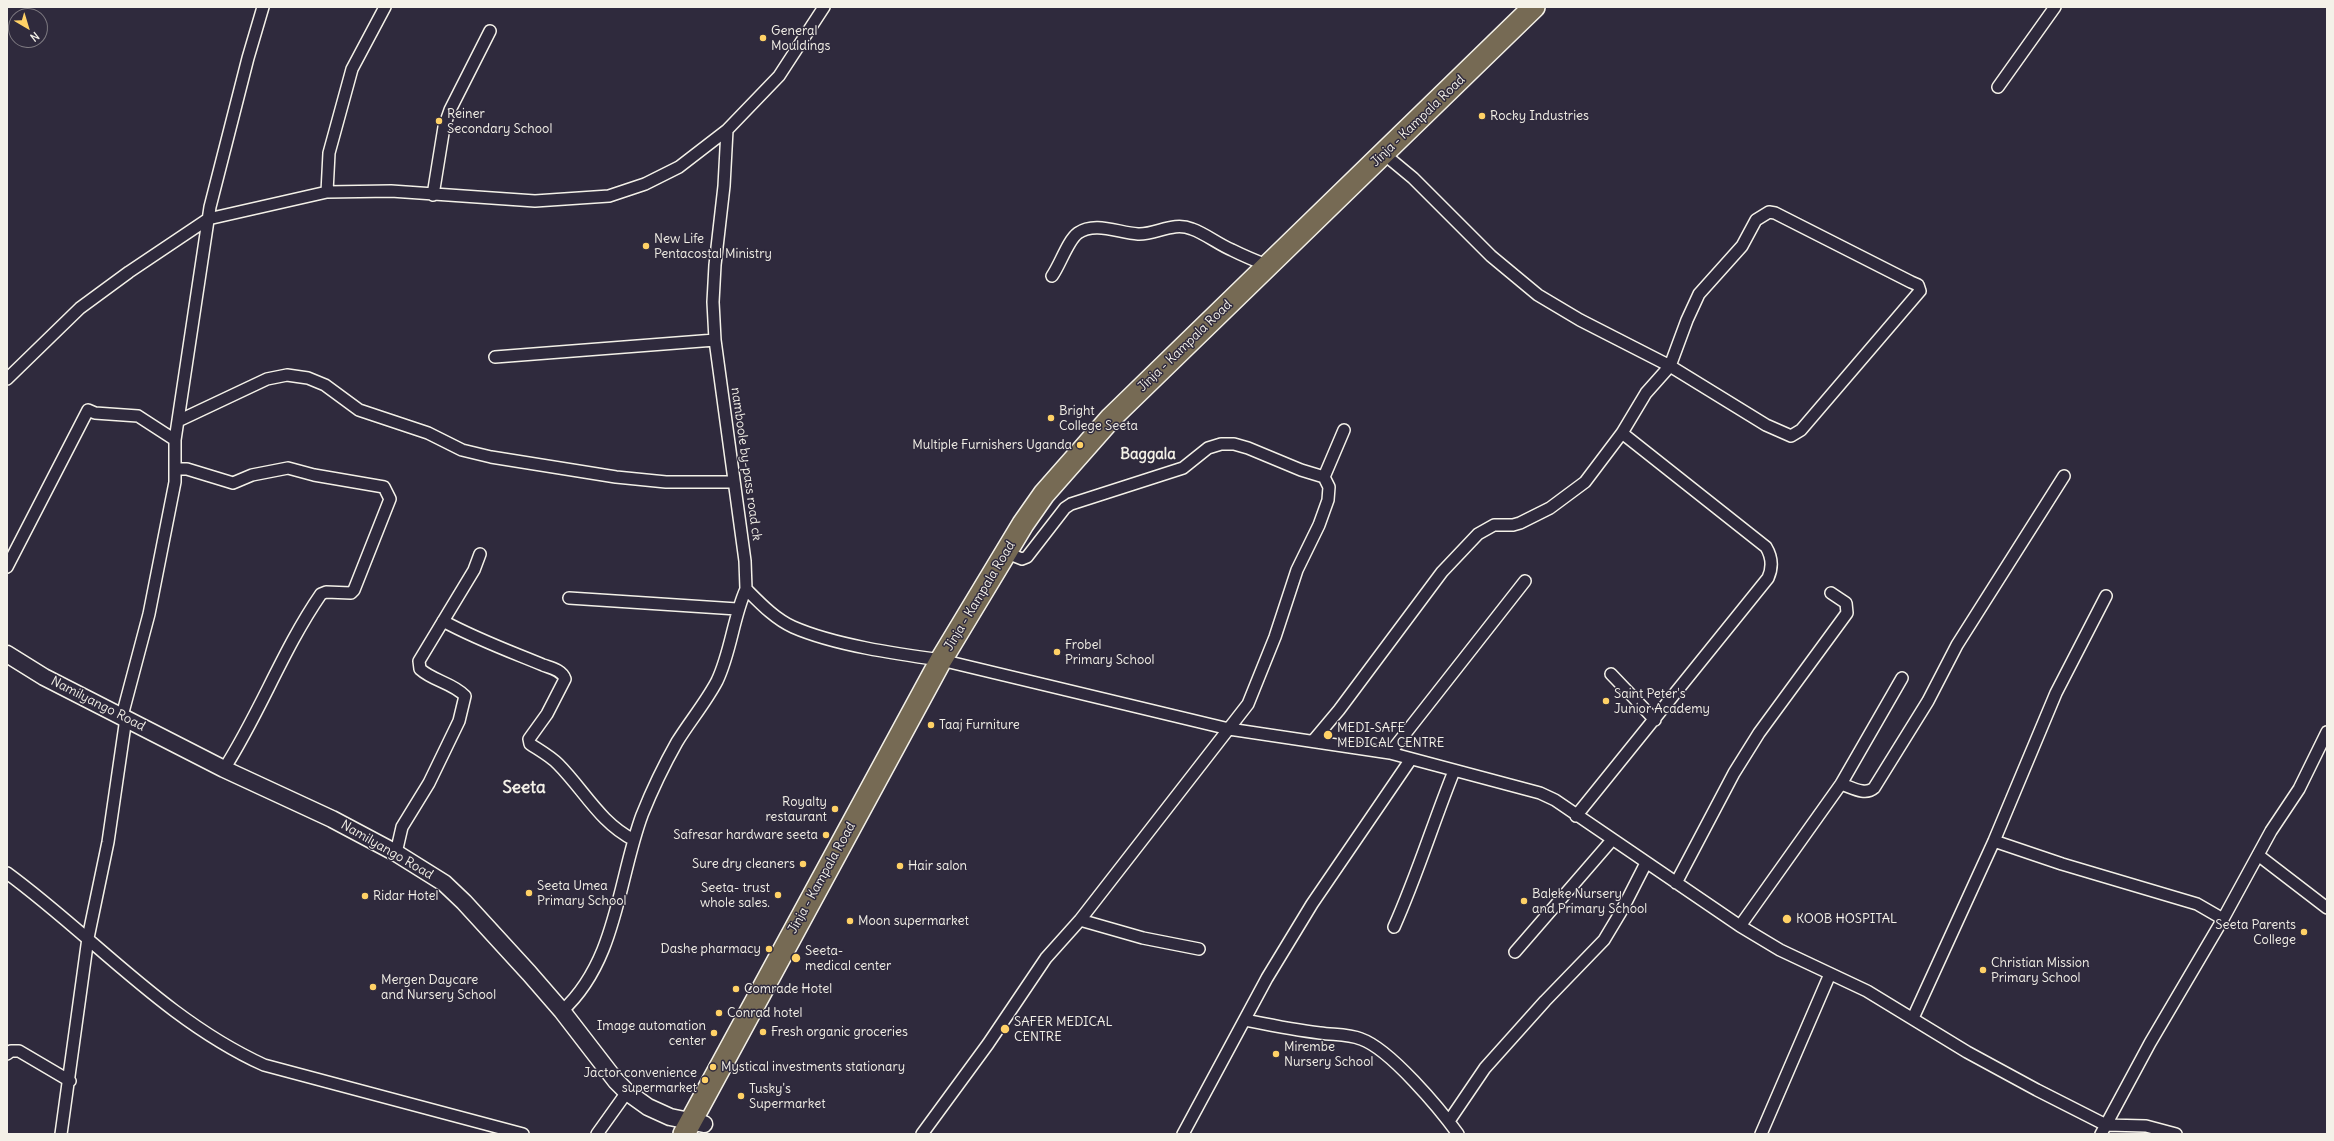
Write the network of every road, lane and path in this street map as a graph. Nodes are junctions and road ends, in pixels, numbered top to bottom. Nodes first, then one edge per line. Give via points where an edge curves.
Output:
1 (263, 7) edge
2 (385, 7) edge
3 (824, 7) edge
4 (1534, 7) edge
5 (2055, 7) edge
6 (490, 30) dead end
7 (1998, 87) dead end
8 (728, 130) junction
9 (1384, 154) junction
10 (327, 192) junction
11 (433, 195) junction
12 (208, 219) junction
13 (1268, 266) junction
14 (1052, 276) dead end
15 (715, 340) junction
16 (495, 357) dead end
17 (1670, 366) junction
18 (7, 379) edge
19 (178, 421) junction
20 (1344, 430) dead end
21 (1622, 433) junction
22 (175, 440) junction
23 (176, 468) junction
24 (2064, 476) dead end
25 (1324, 477) junction
26 (733, 482) junction
27 (1007, 553) junction
28 (480, 554) dead end
29 (7, 567) edge
30 (1525, 582) dead end
31 (746, 589) junction
32 (1831, 593) dead end
33 (2106, 596) dead end
34 (569, 598) dead end
35 (737, 609) junction
36 (443, 621) junction
37 (7, 654) edge
38 (941, 660) junction
39 (1611, 674) dead end
40 (1902, 678) dead end
41 (124, 717) junction
42 (1655, 720) junction
43 (1229, 729) junction
44 (2326, 737) edge
45 (1313, 741) junction
46 (1390, 753) junction
47 (1411, 759) junction
48 (224, 769) junction
49 (1454, 771) junction
50 (1841, 784) junction
51 (1576, 816) junction
52 (634, 840) junction
53 (1612, 840) junction
54 (1994, 841) junction
55 (396, 853) junction
56 (2258, 855) junction
57 (1646, 863) junction
58 (7, 873) edge
59 (1676, 883) junction
60 (2327, 908) edge
61 (2223, 919) junction
62 (1080, 920) junction
63 (1740, 926) junction
64 (1394, 927) dead end
65 (88, 938) junction
66 (1199, 949) dead end
67 (1515, 952) dead end
68 (1830, 974) junction
69 (562, 1011) junction
70 (1913, 1018) junction
71 (1245, 1020) junction
72 (7, 1054) edge
73 (70, 1081) junction
74 (627, 1092) junction
75 (1449, 1121) junction
76 (694, 1128) edge
77 (495, 1130) edge
78 (2104, 1130) edge
79 (61, 1134) edge
80 (524, 1134) edge
81 (597, 1134) edge
82 (922, 1134) edge
83 (1183, 1134) edge
84 (1458, 1134) edge
85 (1761, 1134) edge
86 (2176, 1134) edge

1 - 12 street
2 - 10 street via 352,69 330,153
3 - 8 street via 779,76
4 - 9 highway, Jinja - Kampala Road
5 - 7 street
6 - 11 street via 444,126
8 - 11 street via 679,167 645,184 609,196 535,201
8 - 15 street, namboole by-pass road ck via 713,302
9 - 13 highway, Jinja - Kampala Road
9 - 17 street via 1413,178 1491,256 1538,295 1580,320
10 - 11 street via 391,191
10 - 12 street
12 - 18 street via 80,308
12 - 19 street
13 - 14 street via 1233,251 1191,228 1180,226 1138,234 1085,228 1069,243
13 - 27 highway, Jinja - Kampala Road via 1111,418 1044,494
15 - 16 street
15 - 26 street, namboole by-pass road ck
17 - 17 street via 1699,294 1742,246 1756,220 1769,212 1815,232 1918,285 1920,291 1800,430 1791,436 1766,425
17 - 21 street via 1646,393
19 - 22 street
19 - 26 street via 267,379 287,375 308,378 325,385 359,410 428,433 462,450 616,477 666,482
20 - 25 street
21 - 42 street via 1766,547 1770,554 1772,570 1724,635
21 - 45 street via 1585,482 1550,508 1513,525 1494,525 1478,534 1442,572
22 - 23 street
22 - 29 street via 138,416 96,413 88,410
23 - 41 street via 149,614
23 - 48 street via 233,483 252,475 288,468 384,488 390,499 354,590 350,593 321,594 303,621 242,742
24 - 50 street via 1957,645 1928,701 1874,788 1864,792
25 - 27 street via 1300,470 1248,448 1221,444 1208,448 1183,468 1071,504 1065,508 1027,557 1022,559
25 - 43 street via 1329,487 1328,500 1319,525 1297,570 1275,637 1248,704
26 - 31 street, namboole by-pass road ck via 745,561
27 - 38 highway, Jinja - Kampala Road
28 - 36 street via 474,570
30 - 46 street
31 - 35 street
31 - 38 street via 765,608 792,627 906,656
32 - 59 street via 1846,603 1847,613 1759,733 1734,773
33 - 54 street via 2056,693
34 - 35 street
35 - 52 street via 723,666 716,682 677,742
36 - 52 street via 505,651 556,670 564,676 565,679 547,714 529,739 530,744 557,763 606,821 620,833
36 - 55 street via 419,661 420,669 460,691 464,696 464,706 429,783 402,827
37 - 41 main road, Namilyango Road via 44,677
38 - 43 street
38 - 76 highway, Jinja - Kampala Road via 784,947
39 - 42 street
40 - 50 street
41 - 48 main road, Namilyango Road
41 - 65 street via 108,842
42 - 51 street
43 - 45 street
43 - 62 street
44 - 56 street
45 - 46 street
46 - 47 street
47 - 49 street
47 - 71 street via 1312,904
48 - 55 main road, Namilyango Road via 332,819
49 - 51 street via 1540,793
49 - 64 street via 1418,866 1412,889
50 - 63 street
51 - 53 street
52 - 69 street via 615,914 598,961 586,986
53 - 57 street
53 - 67 street
54 - 61 street via 2197,904
54 - 70 street
55 - 69 main road, Namilyango Road via 444,883 464,902
56 - 60 street
56 - 61 street
57 - 59 street
57 - 75 street via 1604,940 1484,1068
58 - 65 street
59 - 63 street
61 - 78 street via 2150,1043
62 - 66 street via 1143,938
62 - 82 street via 1046,958 988,1044
63 - 68 street via 1780,950
65 - 73 street
65 - 77 street via 173,1011 242,1055 264,1065
68 - 70 street via 1867,991
68 - 85 street
69 - 74 main road, Namilyango Road
70 - 78 street
71 - 75 street via 1363,1039 1378,1048 1413,1080
71 - 83 street
72 - 73 street via 19,1051
73 - 79 street
74 - 76 main road, Namilyango Road via 648,1107
74 - 81 street
75 - 84 street
77 - 80 street
78 - 86 street via 2146,1126

